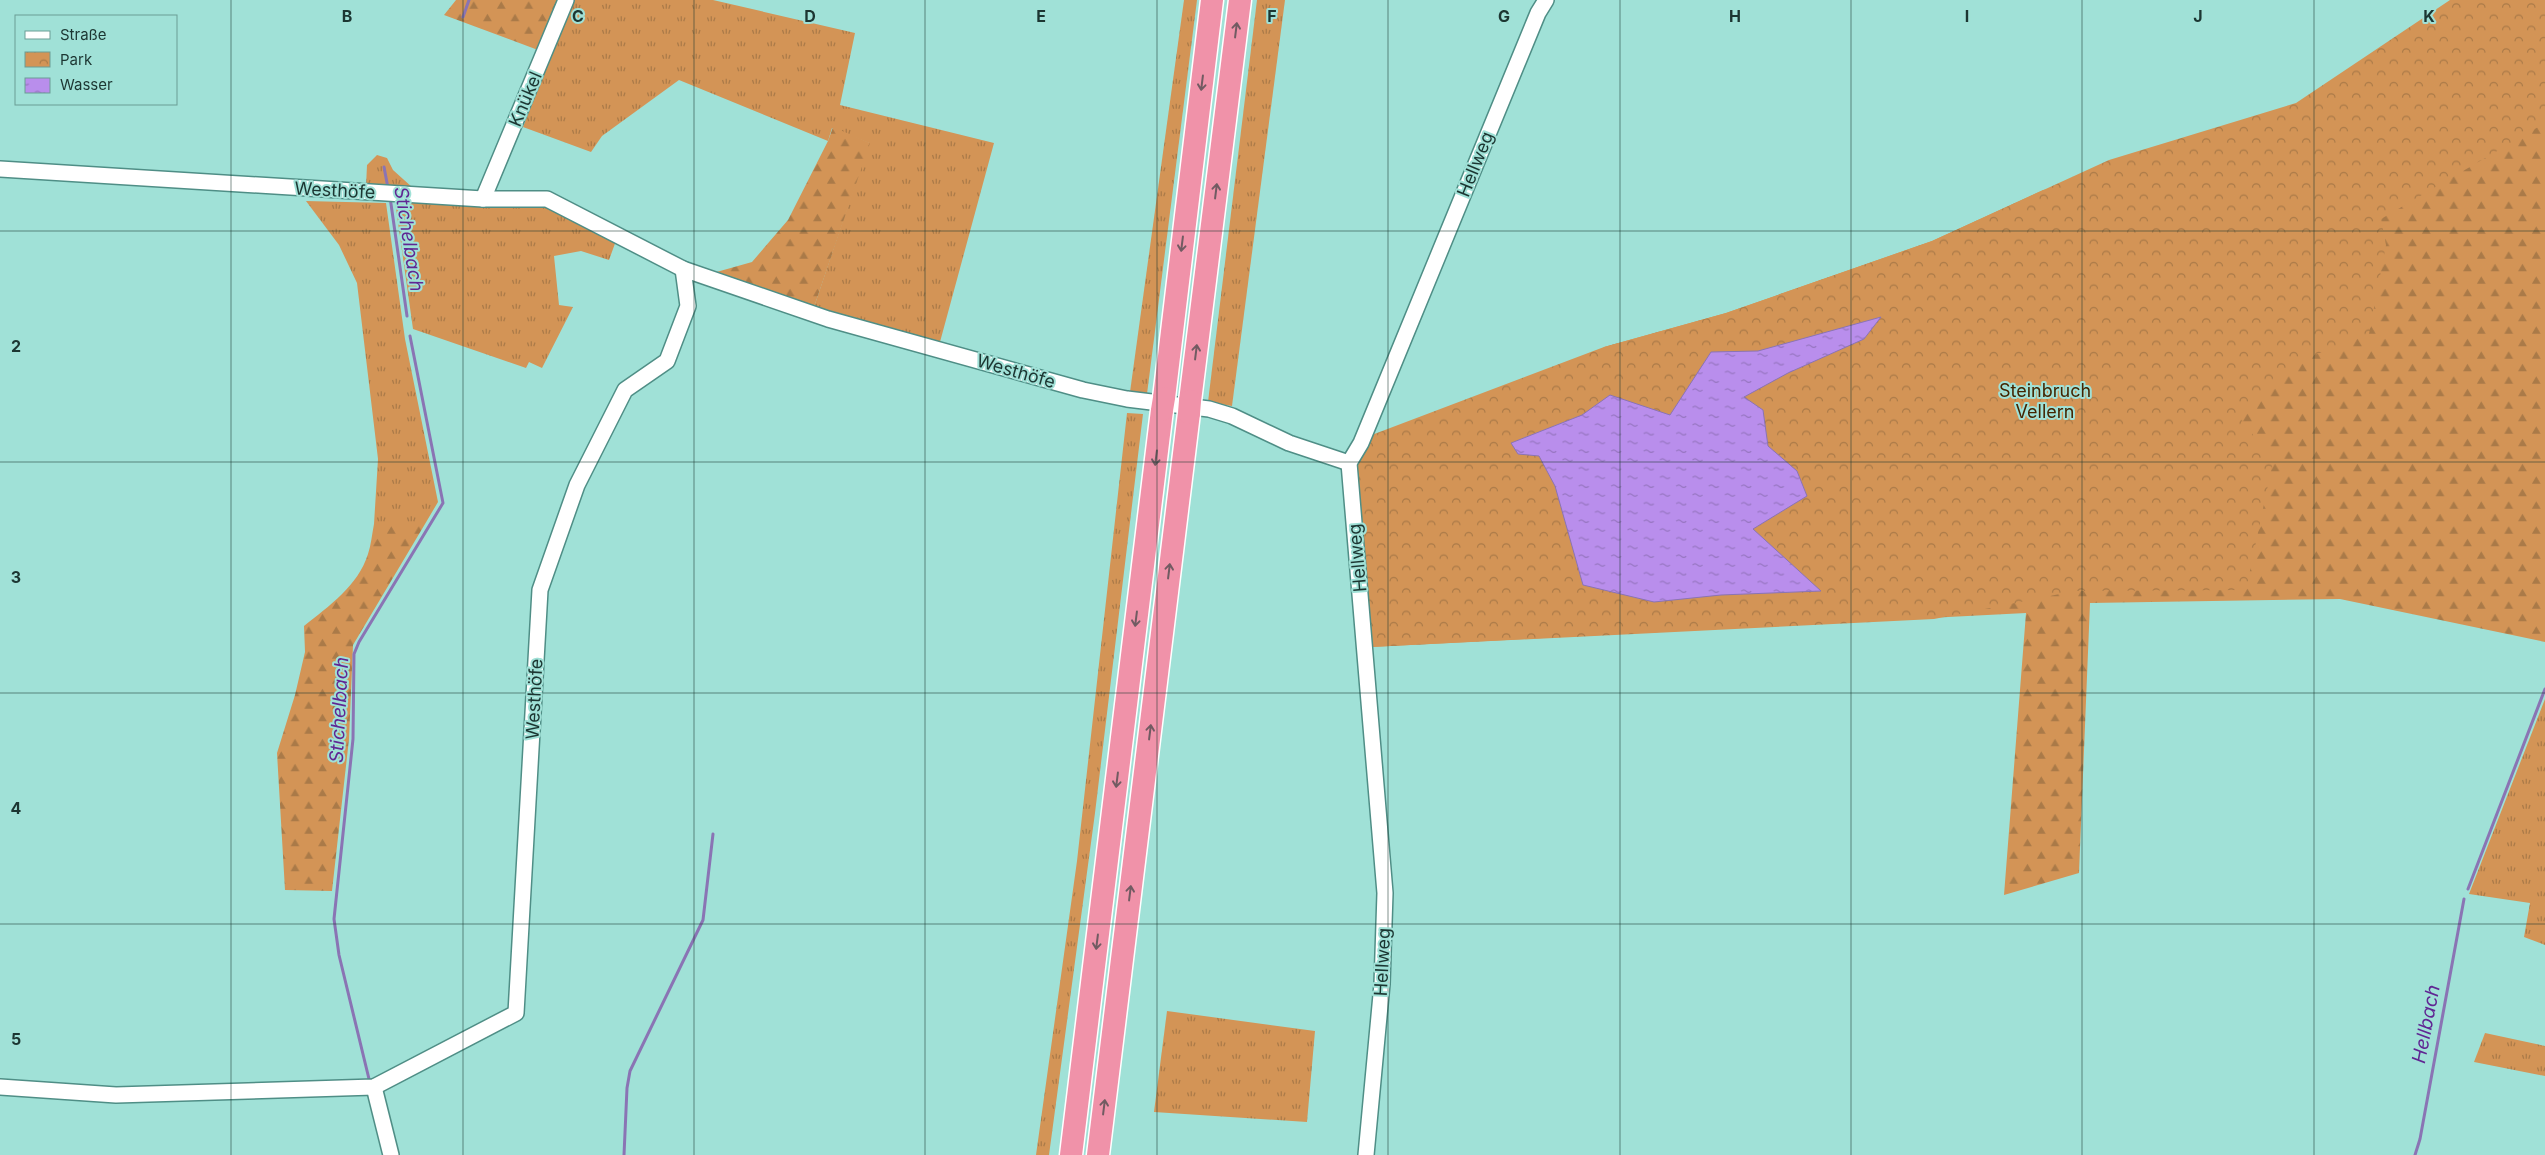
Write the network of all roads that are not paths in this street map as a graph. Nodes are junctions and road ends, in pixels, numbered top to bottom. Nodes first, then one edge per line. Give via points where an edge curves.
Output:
1 (566, 0) edge
2 (1212, 0) edge
3 (1240, 0) edge
4 (1546, 0) edge
5 (0, 169) edge
6 (483, 199) junction
7 (683, 269) junction
8 (1349, 463) junction
9 (0, 1087) edge
10 (374, 1087) junction
11 (390, 1155) edge
12 (1071, 1155) edge
13 (1098, 1155) edge
14 (1366, 1155) edge

1 - 6 street, Knükel
2 -> 12 highway
13 -> 3 highway
4 - 8 street, Hellweg
5 - 6 street, Westhöfe
6 - 7 street, Westhöfe via 547,200
7 - 8 street, Westhöfe via 828,319 1083,390 1127,400 1210,409 1289,443
7 - 10 street, Westhöfe via 688,306 667,361 625,390 577,485 540,590 516,1013
8 - 14 street, Hellweg via 1385,893 1382,984
9 - 10 street via 116,1095
10 - 11 street

